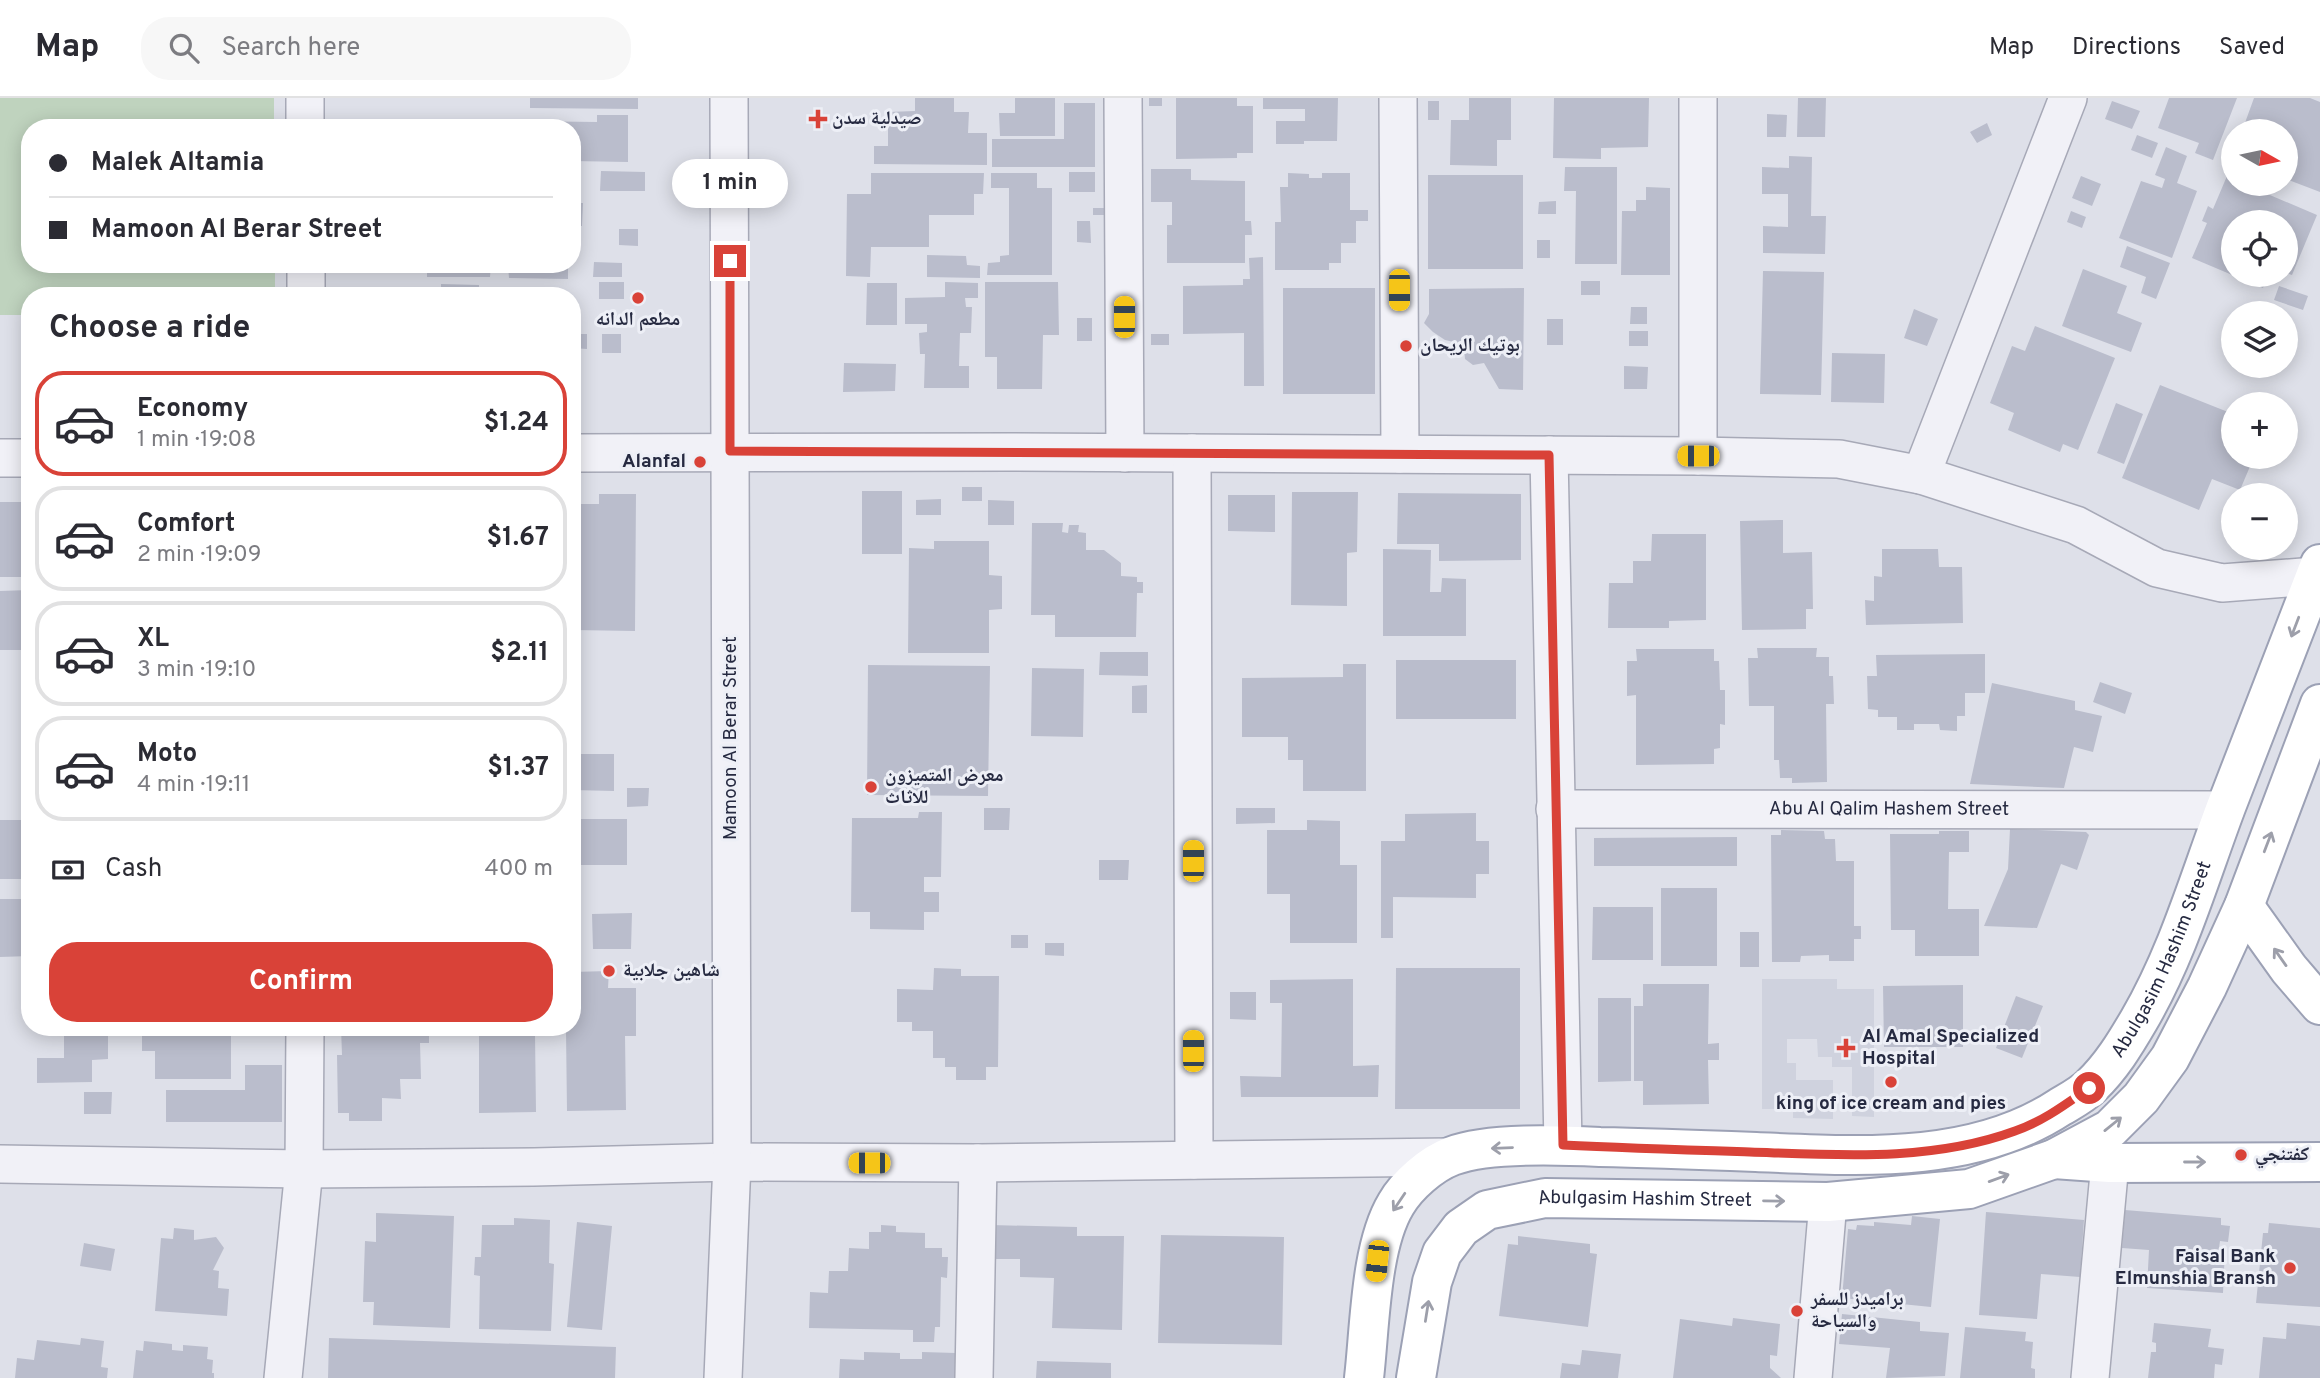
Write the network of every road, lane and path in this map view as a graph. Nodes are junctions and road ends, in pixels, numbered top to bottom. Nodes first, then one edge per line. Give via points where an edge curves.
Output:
1 (305, 98) edge
2 (729, 98) edge
3 (1123, 98) edge
4 (1398, 98) edge
5 (1698, 98) edge
6 (2068, 98) edge
7 (305, 119) edge
8 (730, 451) junction
9 (581, 453) edge
10 (1125, 453) junction
11 (1192, 453) junction
12 (1400, 454) junction
13 (1549, 455) junction
14 (1698, 456) junction
15 (0, 458) edge
16 (21, 458) edge
17 (1921, 475) junction
18 (2318, 570) edge
19 (2320, 704) edge
20 (1555, 809) junction
21 (2225, 810) junction
22 (2244, 905) junction
23 (2320, 1004) edge
24 (304, 1036) edge
25 (1563, 1145) junction
26 (1449, 1157) junction
27 (2054, 1158) junction
28 (1194, 1160) junction
29 (732, 1162) junction
30 (2320, 1162) edge
31 (978, 1163) junction
32 (2110, 1163) junction
33 (0, 1164) edge
34 (304, 1169) junction
35 (1828, 1202) junction
36 (283, 1378) edge
37 (723, 1378) edge
38 (974, 1378) edge
39 (1364, 1378) edge
40 (1416, 1378) edge
41 (1813, 1378) edge
42 (2090, 1378) edge

1 - 7 street
2 - 8 street, Mamoon Al Berar Street
3 - 10 street
4 - 12 street
5 - 14 street
6 - 17 street
8 - 9 street
8 - 10 street
8 - 29 street, Mamoon Al Berar Street
10 - 11 street
11 - 12 street
11 - 28 street
12 - 13 street
13 - 14 street
13 - 20 street
14 - 17 street via 1839,459
15 - 16 street
17 - 18 street via 2076,525 2157,568 2222,583
18 -> 21 main road, Abulgasim Hashim Street
22 -> 19 main road, Abulgasim Hashim Street
20 - 21 street, Abu Al Qalim Hashem Street
20 - 25 street
21 - 25 main road, Abulgasim Hashim Street via 2182,933 2154,994 2120,1052 2089,1088 2046,1116 2015,1131 1968,1144 1905,1154
23 -> 22 main road
27 -> 22 main road, Abulgasim Hashim Street via 2109,1129 2141,1098 2170,1058
24 - 34 street
25 -> 26 main road, Abulgasim Hashim Street via 1476,1149
26 - 28 street
26 -> 39 main road, Abulgasim Hashim Street via 1420,1176 1398,1200 1383,1229
27 - 32 main road
35 -> 27 main road, Abulgasim Hashim Street via 1969,1189
28 - 31 street
29 - 31 street
29 - 34 street
29 - 37 street, Mamoon Al Berar Street
32 -> 30 main road
31 - 38 street
32 - 42 street
33 - 34 street
34 - 36 street
40 -> 35 main road, Abulgasim Hashim Street via 1432,1282 1442,1253 1461,1228 1487,1210 1545,1198
35 - 41 street

